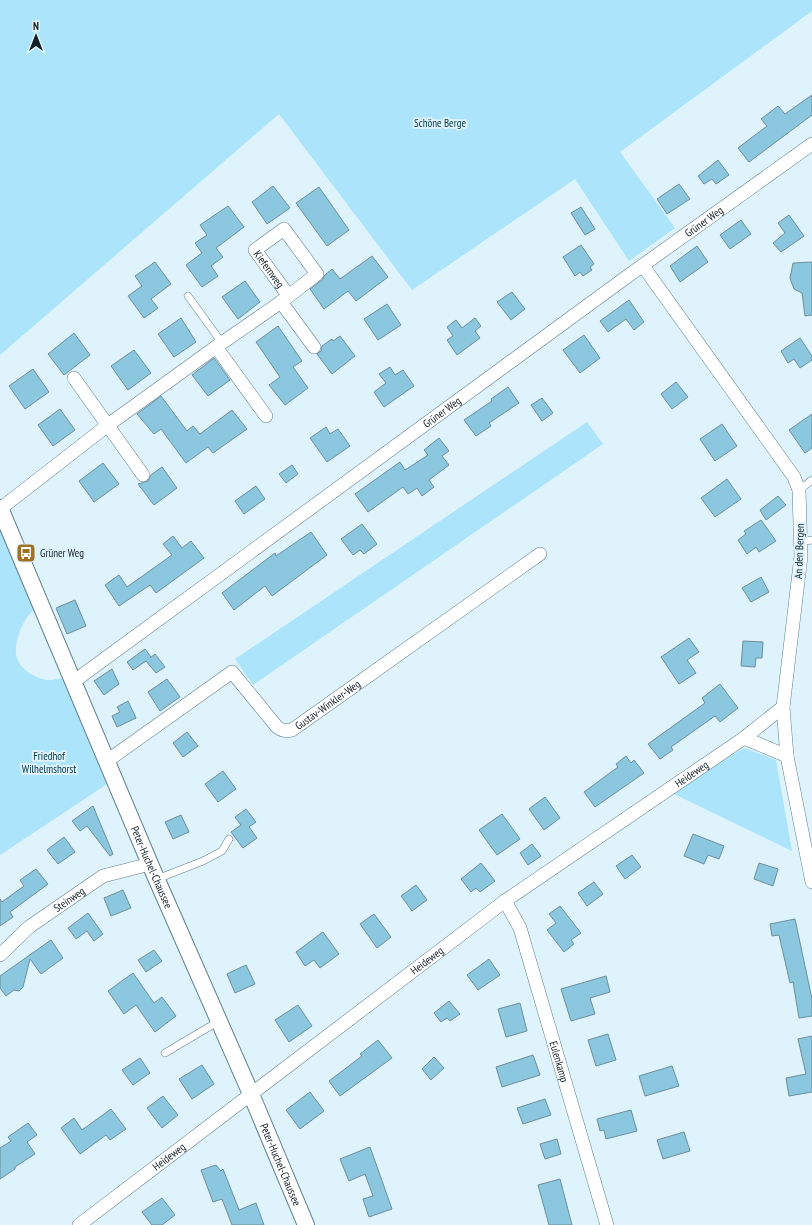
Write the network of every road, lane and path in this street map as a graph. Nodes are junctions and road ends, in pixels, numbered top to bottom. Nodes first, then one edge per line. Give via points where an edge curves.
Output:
1 (812, 144) edge
2 (643, 266) junction
3 (188, 296) dead end
4 (285, 299) junction
5 (219, 345) junction
6 (314, 347) dead end
7 (74, 378) dead end
8 (266, 416) dead end
9 (108, 425) junction
10 (143, 475) dead end
11 (812, 480) edge
12 (799, 490) junction
13 (0, 508) edge
14 (806, 541) edge
15 (540, 554) dead end
16 (72, 682) junction
17 (783, 707) junction
18 (744, 738) junction
19 (787, 756) junction
20 (106, 761) junction
21 (228, 839) dead end
22 (150, 864) junction
23 (157, 879) junction
24 (812, 882) edge
25 (505, 901) junction
26 (0, 955) edge
27 (219, 1021) junction
28 (165, 1053) dead end
29 (251, 1094) junction
30 (79, 1225) edge
31 (306, 1225) edge
32 (607, 1225) edge

1 - 2 street, Grüner Weg
2 - 12 street, An den Bergen via 794,477
2 - 16 street, Grüner Weg
3 - 5 lane
4 - 4 street, Kiefernweg via 254,250 284,229 317,274
4 - 5 street, Kiefernweg
4 - 6 street, Kiefernweg
5 - 8 street
5 - 9 street, Kiefernweg
7 - 9 street
9 - 10 street
9 - 13 street, Kiefernweg
11 - 12 lane
12 - 14 street, An den Bergen
13 - 16 street, Peter-Huchel-Chaussee
14 - 17 street, An den Bergen via 801,556
15 - 20 street, Gustav-Winkler-Weg via 292,730 280,730 232,672
16 - 20 street, Peter-Huchel-Chaussee
17 - 18 street, Heideweg
17 - 19 street, An den Bergen
18 - 19 street
18 - 25 street, Heideweg
19 - 24 street, An den Bergen
20 - 22 street, Peter-Huchel-Chaussee
21 - 23 lane via 222,851
22 - 23 street, Peter-Huchel-Chaussee
22 - 26 street, Steinweg via 103,876 29,927
23 - 27 street, Peter-Huchel-Chaussee
25 - 29 street, Heideweg
25 - 32 street, Eulenkamp via 520,928
27 - 28 lane
27 - 29 street, Peter-Huchel-Chaussee
29 - 30 street, Heideweg
29 - 31 street, Peter-Huchel-Chaussee

